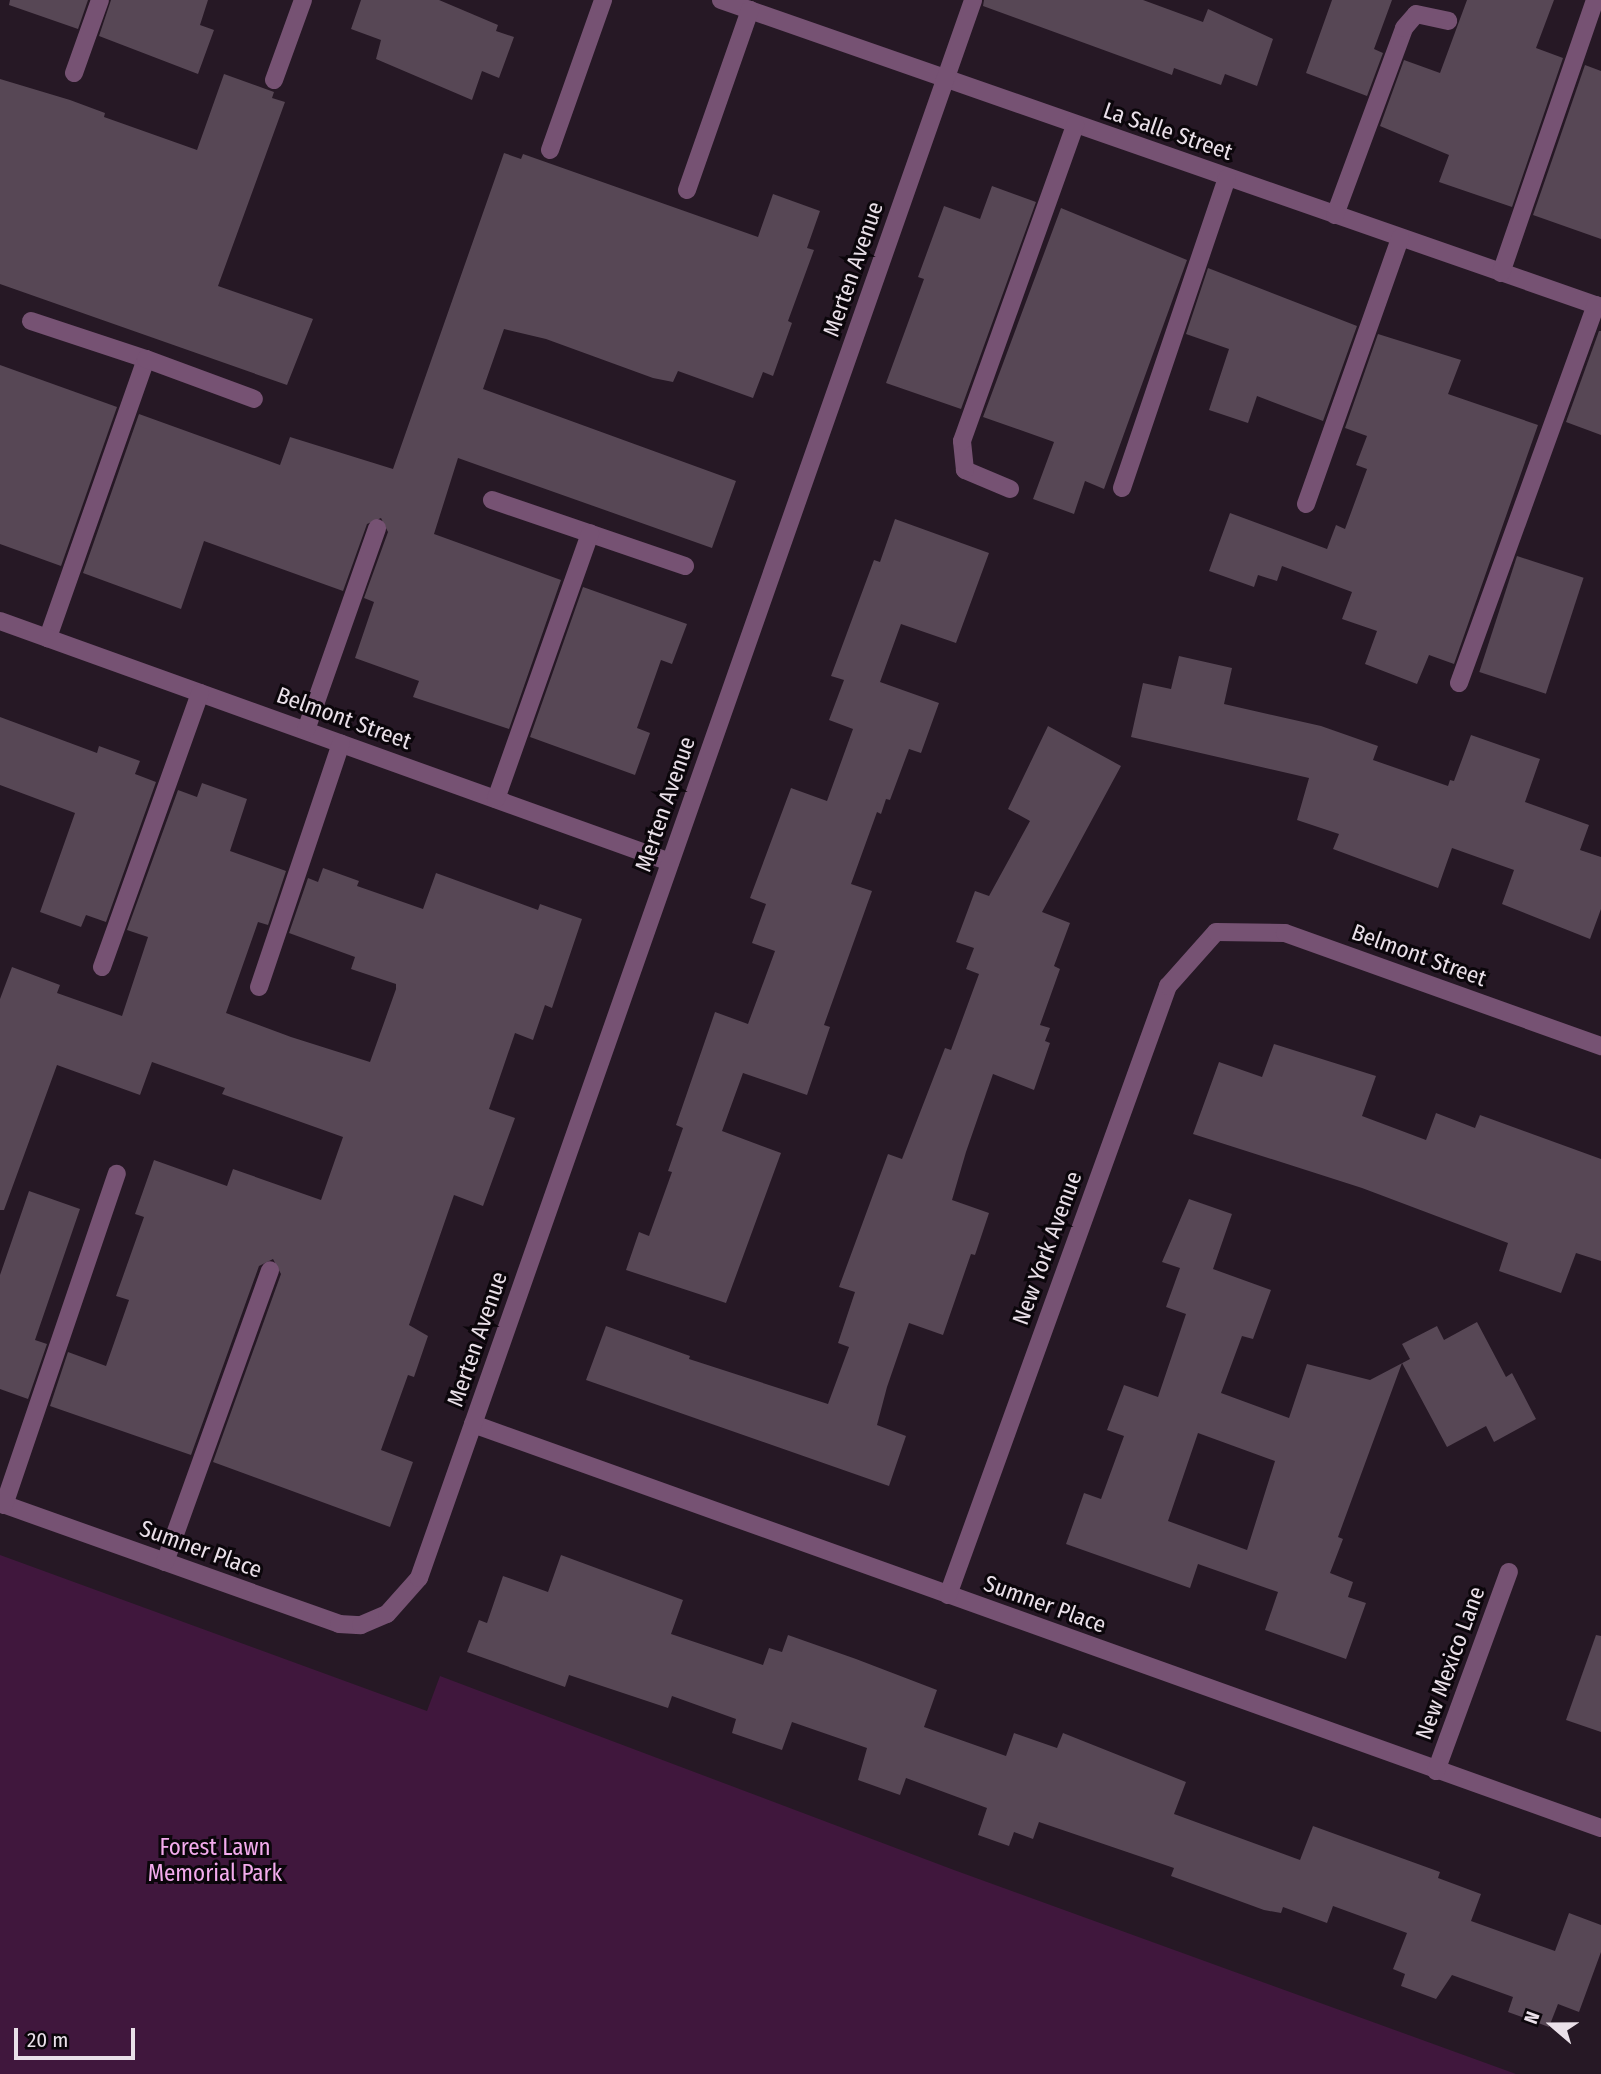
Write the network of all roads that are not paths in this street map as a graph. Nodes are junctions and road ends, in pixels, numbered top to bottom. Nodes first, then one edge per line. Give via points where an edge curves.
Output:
1 (100, 0) edge
2 (303, 0) edge
3 (603, 0) edge
4 (721, 0) edge
5 (973, 0) edge
6 (1595, 0) edge
7 (750, 10) junction
8 (1448, 21) dead end
9 (74, 73) dead end
10 (274, 80) dead end
11 (945, 80) junction
12 (1075, 125) junction
13 (550, 150) dead end
14 (1227, 178) junction
15 (687, 190) dead end
16 (1335, 215) junction
17 (1400, 238) junction
18 (1501, 273) junction
19 (1599, 306) edge
20 (31, 321) dead end
21 (146, 359) junction
22 (254, 399) dead end
23 (1122, 488) dead end
24 (1010, 489) dead end
25 (492, 500) dead end
26 (1306, 504) dead end
27 (377, 528) dead end
28 (590, 533) junction
29 (685, 566) dead end
30 (0, 621) edge
31 (48, 638) junction
32 (1459, 683) dead end
33 (200, 693) junction
34 (306, 730) junction
35 (341, 744) junction
36 (496, 799) junction
37 (670, 862) junction
38 (1216, 932) joint
39 (102, 967) dead end
40 (259, 987) dead end
41 (1601, 1046) edge
42 (117, 1174) dead end
43 (270, 1270) dead end
44 (473, 1423) junction
45 (2, 1504) edge
46 (165, 1562) junction
47 (1509, 1572) dead end
48 (948, 1595) junction
49 (387, 1614) joint
50 (1436, 1771) junction
51 (1601, 1828) edge

1 - 9 street
2 - 10 street
3 - 13 street
4 - 7 street, La Salle Street
5 - 11 street, Merten Avenue
6 - 18 street
7 - 11 street, La Salle Street
7 - 15 street
8 - 16 street via 1416,14 1404,28
11 - 12 street, La Salle Street
11 - 37 street, Merten Avenue
12 - 14 street, La Salle Street
12 - 24 street via 962,441 965,470
14 - 16 street, La Salle Street
14 - 23 street
16 - 17 street, La Salle Street
17 - 18 street, La Salle Street
17 - 26 street
18 - 19 street, La Salle Street
19 - 32 street
20 - 21 street
21 - 22 street
21 - 31 street
25 - 28 street
27 - 34 street
28 - 29 street
28 - 36 street
30 - 31 street, Belmont Street
31 - 33 street, Belmont Street
33 - 34 street, Belmont Street
33 - 39 street
34 - 35 street, Belmont Street
35 - 36 street, Belmont Street
35 - 40 street
36 - 37 street, Belmont Street
37 - 44 street, Merten Avenue
38 - 41 street, Belmont Street via 1285,933
38 - 48 street, New York Avenue via 1168,986
42 - 45 street
43 - 46 street
44 - 48 street, Sumner Place
44 - 49 street, Merten Avenue via 419,1578
45 - 46 street, Sumner Place
46 - 49 street, Sumner Place via 339,1625 360,1625
47 - 50 street, New Mexico Lane
48 - 50 street, Sumner Place
50 - 51 street, Sumner Place

